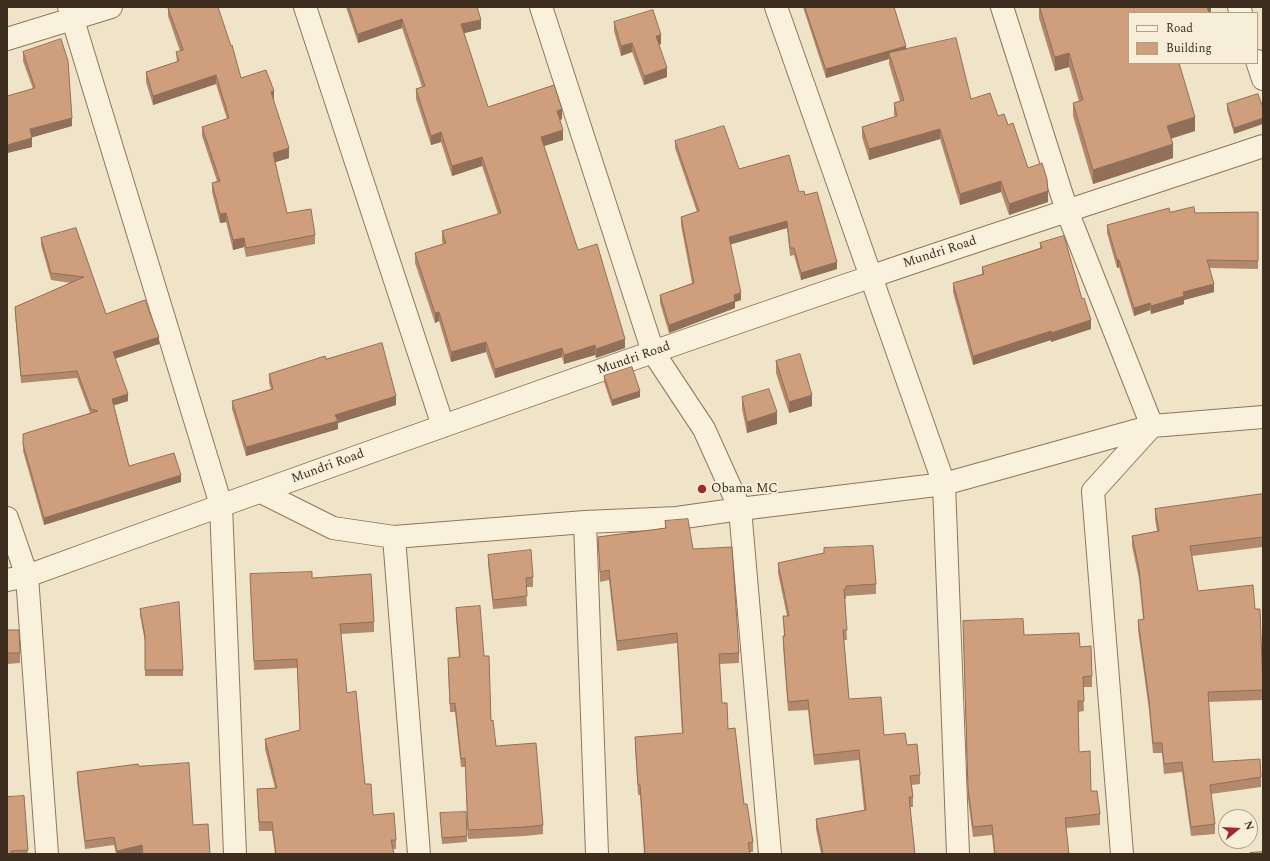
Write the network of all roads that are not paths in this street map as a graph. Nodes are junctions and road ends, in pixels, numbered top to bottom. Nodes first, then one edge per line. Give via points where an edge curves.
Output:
1 (111, 7) edge
2 (305, 7) edge
3 (541, 7) edge
4 (776, 7) edge
5 (1002, 7) edge
6 (71, 13) edge
7 (7, 39) edge
8 (1258, 64) edge
9 (1263, 78) edge
10 (1263, 146) edge
11 (1067, 211) junction
12 (871, 276) junction
13 (653, 352) junction
14 (1263, 417) edge
15 (443, 426) junction
16 (1152, 426) junction
17 (944, 484) junction
18 (261, 492) junction
19 (220, 505) junction
20 (740, 509) junction
21 (7, 518) edge
22 (585, 522) junction
23 (394, 537) junction
24 (17, 578) edge
25 (47, 854) edge
26 (235, 854) edge
27 (419, 854) edge
28 (597, 854) edge
29 (770, 854) edge
30 (958, 854) edge
31 (1122, 854) edge

1 - 6 street
2 - 15 street
3 - 13 street
4 - 12 street
5 - 11 street
6 - 7 street
6 - 19 street
8 - 9 street
10 - 11 street, Mundri Road
11 - 12 street, Mundri Road
11 - 16 street
12 - 13 street, Mundri Road
12 - 17 street
13 - 15 street, Mundri Road
13 - 20 street via 704,429
14 - 16 street
15 - 18 street, Mundri Road
16 - 17 street
16 - 31 street via 1093,491
17 - 20 street
17 - 30 street
18 - 19 street, Mundri Road
18 - 23 street via 333,528
19 - 24 street, Mundri Road
19 - 26 street
20 - 22 street via 677,518
20 - 29 street
21 - 24 street
22 - 23 street
22 - 28 street
23 - 27 street
24 - 25 street

